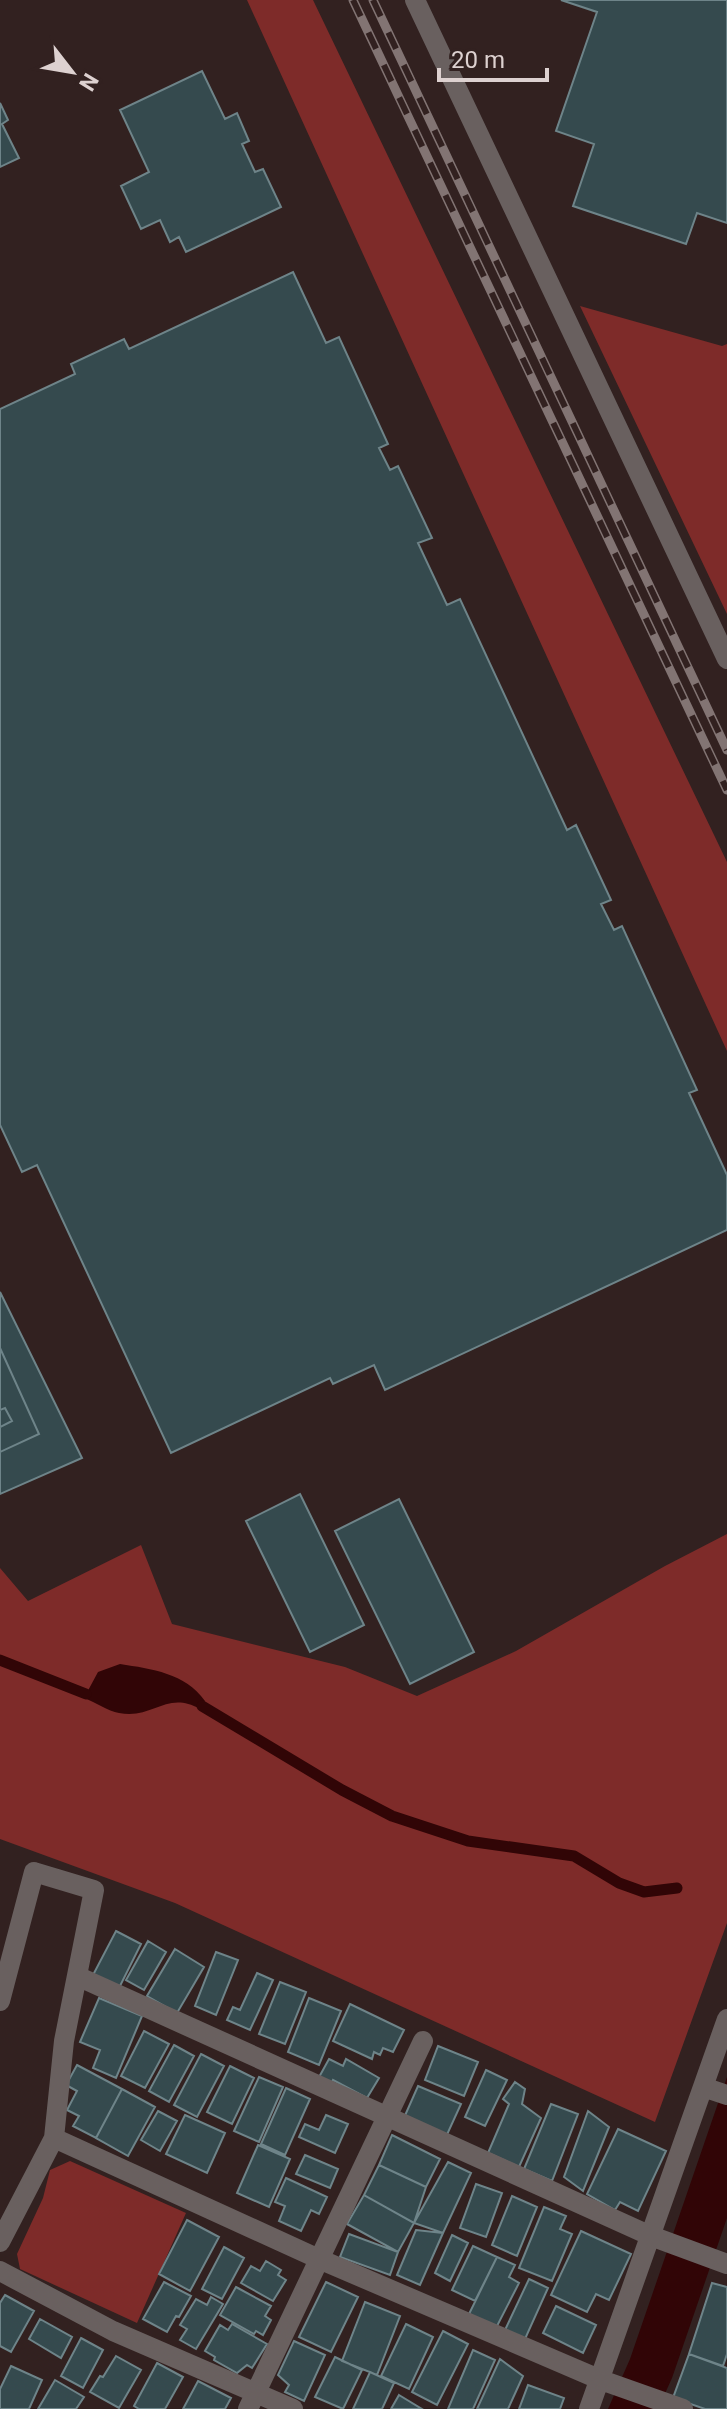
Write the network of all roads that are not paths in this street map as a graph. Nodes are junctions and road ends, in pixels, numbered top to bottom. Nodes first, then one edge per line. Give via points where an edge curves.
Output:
1 (415, 0) edge
2 (727, 659) edge
3 (77, 1976) junction
4 (0, 2001) edge
5 (727, 2019) edge
6 (423, 2041) dead end
7 (703, 2087) junction
8 (727, 2095) edge
9 (386, 2117) junction
10 (54, 2138) junction
11 (651, 2236) junction
12 (0, 2242) edge
13 (319, 2259) junction
14 (723, 2262) edge
15 (0, 2271) edge
16 (601, 2380) junction
17 (251, 2401) edge
18 (676, 2408) edge
19 (293, 2409) edge
20 (589, 2409) edge

1 - 2 street
3 - 4 street via 94,1890 34,1872
3 - 9 street
3 - 10 street
5 - 7 street
6 - 9 street
7 - 8 street
7 - 11 street
9 - 11 street
9 - 13 street
10 - 12 street
10 - 13 street
11 - 14 street
11 - 16 street
13 - 16 street
13 - 17 street
15 - 17 street
16 - 18 street
16 - 20 street
17 - 19 street

